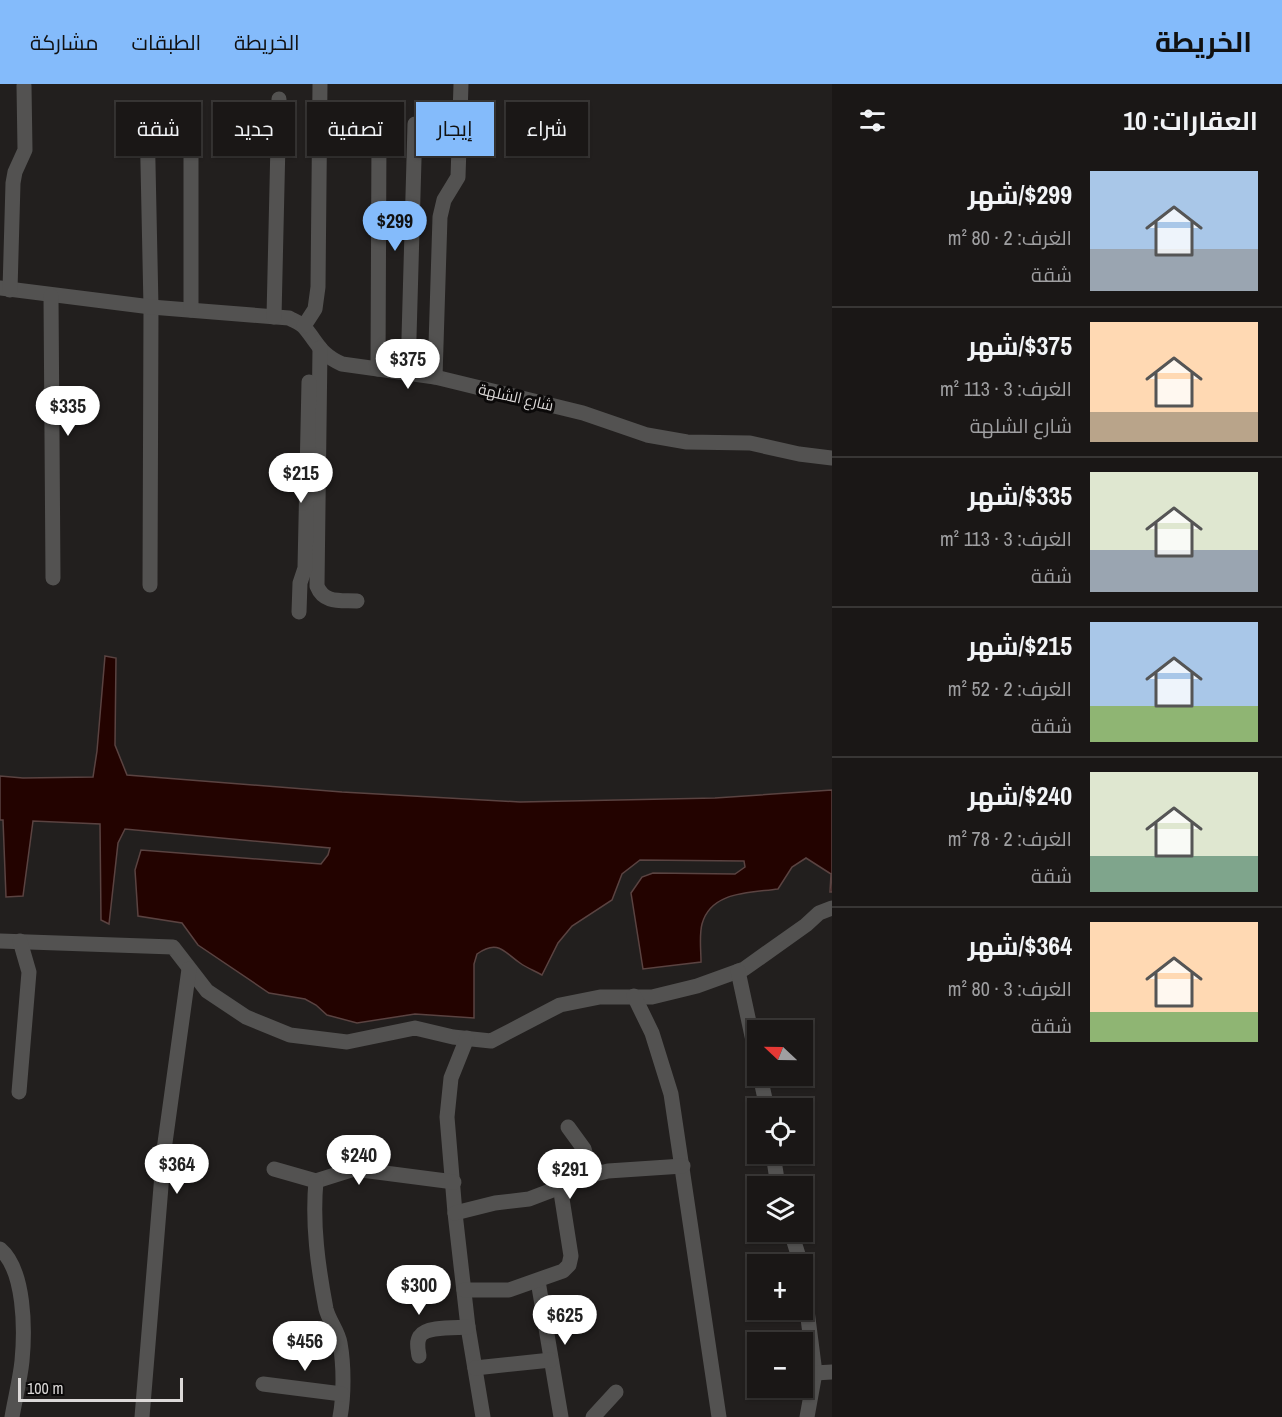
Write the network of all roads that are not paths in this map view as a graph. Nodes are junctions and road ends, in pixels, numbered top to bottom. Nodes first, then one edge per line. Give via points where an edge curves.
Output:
1 (320, 84) edge
2 (461, 84) edge
3 (24, 86) dead end
4 (279, 99) dead end
5 (415, 124) dead end
6 (148, 156) edge
7 (191, 156) edge
8 (379, 156) edge
9 (5, 289) edge
10 (51, 296) junction
11 (150, 308) junction
12 (191, 310) junction
13 (274, 317) junction
14 (312, 337) junction
15 (378, 369) junction
16 (408, 373) junction
17 (435, 377) junction
18 (832, 458) edge
19 (53, 578) dead end
20 (150, 585) dead end
21 (357, 601) dead end
22 (299, 612) dead end
23 (832, 908) edge
24 (0, 941) edge
25 (20, 941) junction
26 (189, 969) junction
27 (738, 971) junction
28 (634, 996) junction
29 (749, 1020) edge
30 (467, 1038) junction
31 (18, 1092) dead end
32 (568, 1127) dead end
33 (683, 1166) junction
34 (274, 1169) dead end
35 (592, 1175) junction
36 (316, 1181) junction
37 (454, 1182) junction
38 (560, 1186) junction
39 (455, 1213) junction
40 (0, 1249) edge
41 (538, 1281) junction
42 (464, 1290) junction
43 (808, 1320) edge
44 (468, 1328) junction
45 (419, 1356) dead end
46 (551, 1360) junction
47 (475, 1368) junction
48 (832, 1372) edge
49 (815, 1373) junction
50 (263, 1384) dead end
51 (615, 1392) dead end
52 (342, 1394) junction
53 (12, 1417) edge
54 (142, 1417) edge
55 (340, 1417) edge
56 (483, 1417) edge
57 (561, 1417) edge
58 (593, 1417) edge
59 (719, 1417) edge
60 (807, 1417) edge

1 - 14 street via 318,287
2 - 17 street via 458,174 440,217
3 - 9 street via 25,150 13,183
4 - 13 street
5 - 16 street
6 - 11 street
7 - 12 street
8 - 15 street
9 - 10 street, شارع الشلهة
10 - 11 street, شارع الشلهة
10 - 19 street
11 - 12 street, شارع الشلهة
11 - 20 street
12 - 13 street, شارع الشلهة
13 - 14 street, شارع الشلهة via 289,318
14 - 15 street, شارع الشلهة via 328,358
14 - 21 street via 317,586 328,600
14 - 22 street via 305,568
15 - 16 street, شارع الشلهة
16 - 17 street, شارع الشلهة
17 - 18 street, شارع الشلهة via 583,413 647,435 687,442 750,443
23 - 27 street via 819,913
24 - 25 street
25 - 26 street via 173,947
25 - 31 street via 29,972
26 - 30 street via 207,991 246,1017 290,1035 347,1042 415,1028
26 - 54 street via 164,1149
27 - 28 street via 672,993
27 - 29 street
28 - 30 street via 600,997 560,1005 492,1041
28 - 33 street via 652,1033 671,1094
30 - 37 street via 451,1078 447,1117
32 - 35 street via 584,1149
33 - 35 street
33 - 59 street
34 - 36 street
35 - 38 street
36 - 37 street via 354,1169
36 - 52 street via 316,1245 327,1312 340,1342
37 - 39 street
38 - 39 street via 529,1199
38 - 41 street via 571,1256 569,1265
39 - 42 street
40 - 53 street via 16,1274 22,1300 22,1361
41 - 42 street via 509,1290
41 - 46 street
42 - 44 street
43 - 49 street
44 - 45 street via 423,1332 417,1343
44 - 47 street
46 - 47 street
46 - 57 street
47 - 56 street
48 - 49 street
49 - 60 street
50 - 52 street
51 - 58 street
52 - 55 street

